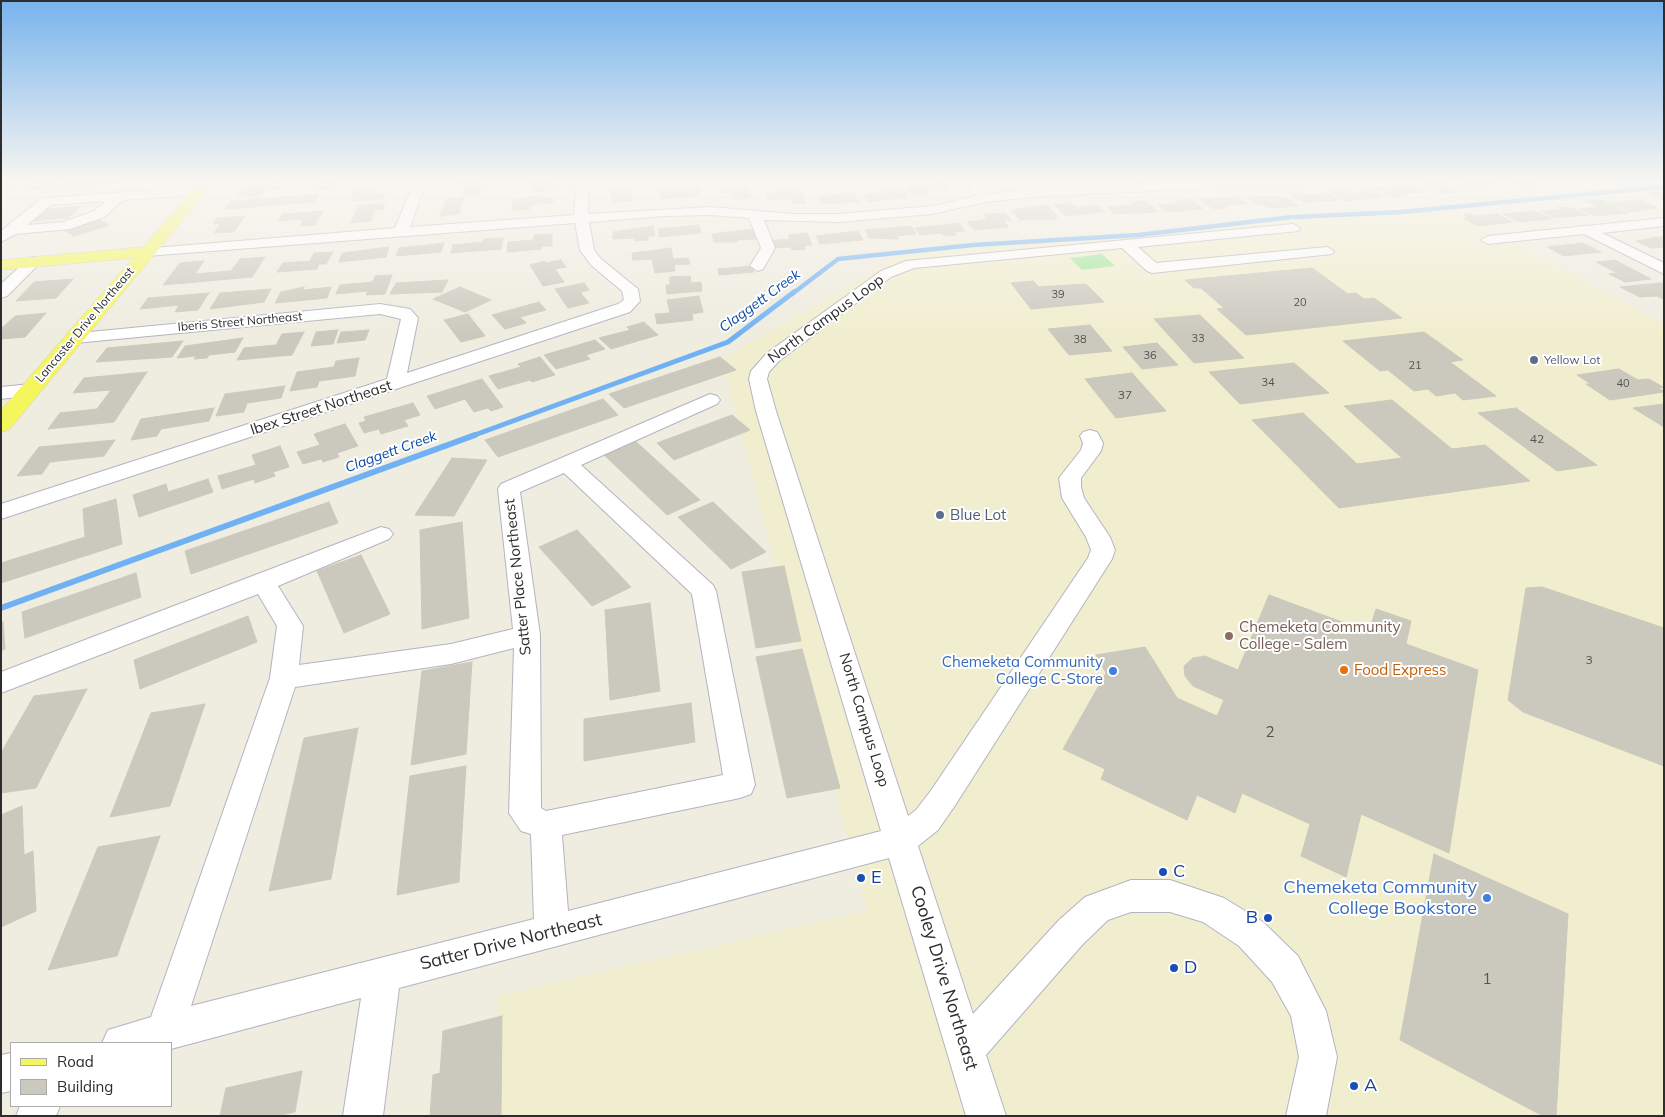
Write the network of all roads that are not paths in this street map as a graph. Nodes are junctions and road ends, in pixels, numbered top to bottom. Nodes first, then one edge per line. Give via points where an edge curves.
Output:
1 (20, 232) edge
2 (163, 232) edge
3 (400, 232) edge
4 (583, 232) edge
5 (762, 232) edge
6 (1565, 232) edge
7 (1590, 232) edge
8 (1301, 233) dead end
9 (6, 234) edge
10 (1488, 240) dead end
11 (1132, 250) junction
12 (1327, 251) dead end
13 (146, 252) junction
14 (32, 262) junction
15 (1, 265) edge
16 (758, 266) dead end
17 (1664, 269) edge
18 (1, 293) edge
19 (75, 338) junction
20 (395, 384) junction
21 (31, 390) junction
22 (1, 393) edge
23 (710, 400) dead end
24 (1, 425) edge
25 (1090, 436) dead end
26 (566, 463) junction
27 (1, 512) edge
28 (381, 534) dead end
29 (264, 582) junction
30 (527, 635) junction
31 (284, 678) junction
32 (1, 683) edge
33 (546, 825) junction
34 (902, 840) junction
35 (552, 932) junction
36 (383, 974) junction
37 (164, 1032) junction
38 (125, 1042) edge
39 (966, 1050) junction
40 (363, 1116) edge
41 (986, 1116) edge
42 (1306, 1116) edge

1 - 9 street
2 - 13 main road, Lancaster Drive Northeast
3 - 13 street
4 - 20 street, Ibex Street Northeast via 590,256 625,284 632,301 614,312
5 - 16 street via 768,248
6 - 10 street
7 - 17 street
8 - 11 street, North Campus Loop
11 - 12 street via 1152,268
11 - 34 street, North Campus Loop via 926,262 897,268 773,357 760,371 758,379 766,411
13 - 14 main road
13 - 19 main road, Lancaster Drive Northeast
14 - 15 main road
14 - 18 street
19 - 20 street, Iberis Street Northeast via 380,309 404,313 410,318
19 - 21 main road, Lancaster Drive Northeast
20 - 27 street, Ibex Street Northeast
21 - 22 street
21 - 24 main road, Lancaster Drive Northeast
23 - 26 street, Satter Place Northeast
25 - 34 street via 1093,442 1091,451 1070,478 1070,486 1073,498 1098,537 1103,550 1100,559 943,798 927,820
26 - 30 street, Satter Place Northeast via 508,489
26 - 33 street via 704,591 740,785
28 - 29 street
29 - 31 street via 290,626
29 - 32 street
30 - 31 street via 451,654
30 - 33 street, Satter Place Northeast via 525,813 532,821
31 - 37 street
33 - 35 street
34 - 35 street, Satter Drive Northeast
34 - 39 street, Cooley Drive Northeast
35 - 36 street, Satter Drive Northeast
36 - 37 street, Satter Drive Northeast
36 - 40 street
37 - 38 street, Satter Drive Northeast
39 - 41 street, Cooley Drive Northeast
39 - 42 street via 1071,932 1097,908 1132,896 1170,896 1212,909 1251,934 1285,969 1308,1011 1318,1057

